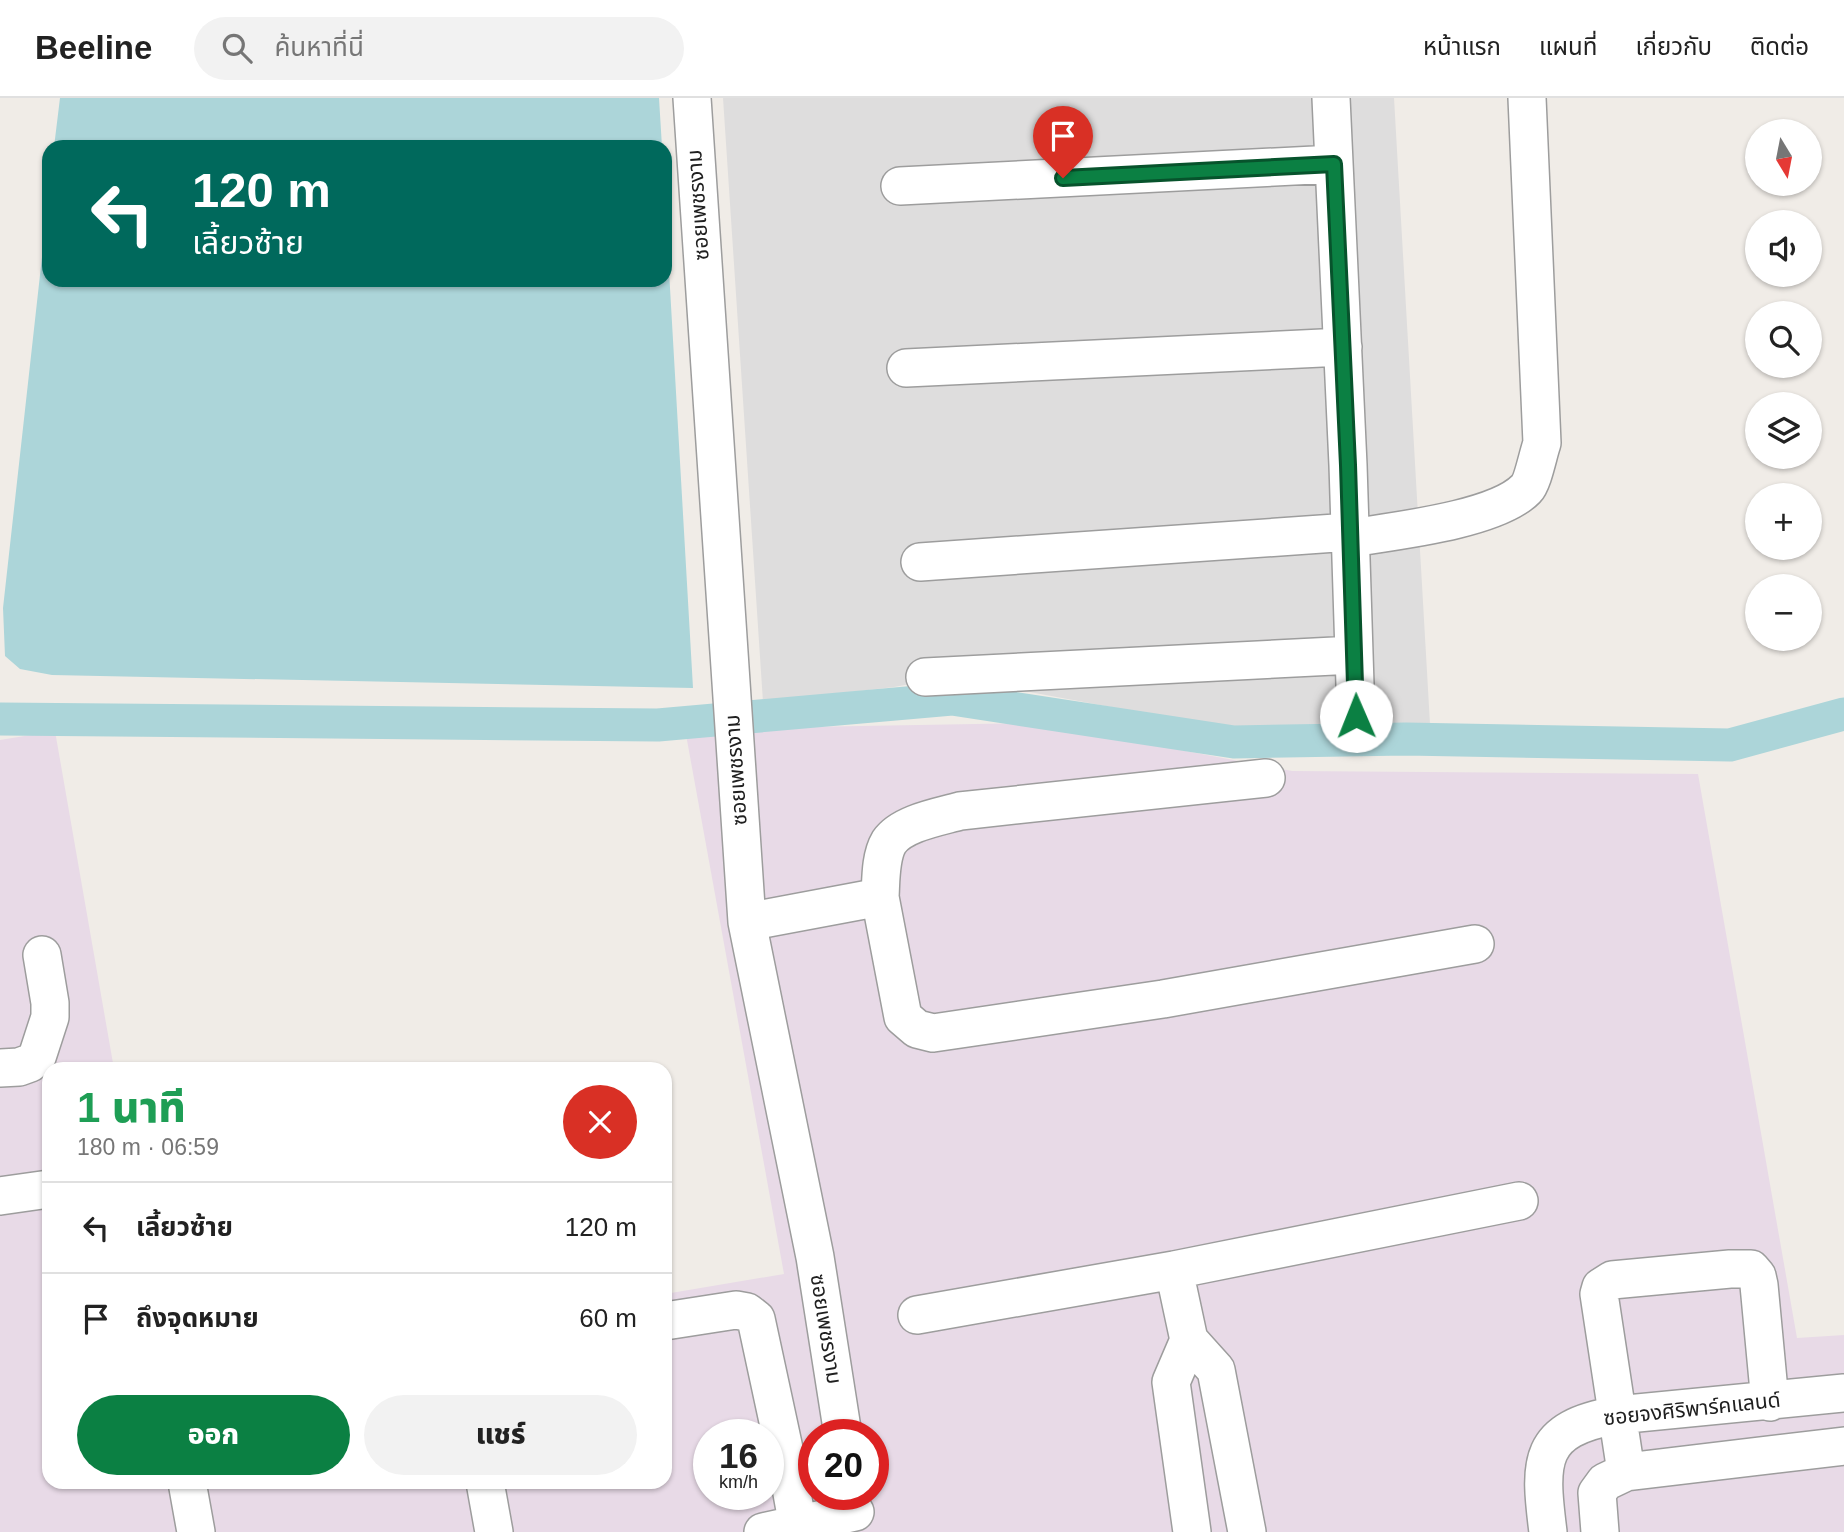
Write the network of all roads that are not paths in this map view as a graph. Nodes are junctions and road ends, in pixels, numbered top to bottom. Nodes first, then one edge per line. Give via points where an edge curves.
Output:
1 (692, 98) edge
2 (1331, 98) edge
3 (1527, 98) edge
4 (1334, 164) junction
5 (900, 186) dead end
6 (1343, 347) junction
7 (906, 368) dead end
8 (1351, 535) junction
9 (920, 562) dead end
10 (1354, 655) junction
11 (925, 677) dead end
12 (1356, 716) dead end
13 (1266, 778) dead end
14 (880, 897) junction
15 (747, 922) junction
16 (1475, 944) dead end
17 (41, 955) dead end
18 (0, 1068) edge
19 (42, 1190) edge
20 (0, 1196) edge
21 (1519, 1201) dead end
22 (1174, 1270) junction
23 (917, 1315) dead end
24 (672, 1320) edge
25 (1189, 1340) junction
26 (1844, 1393) edge
27 (1770, 1402) junction
28 (1617, 1415) junction
29 (840, 1419) edge
30 (1844, 1447) edge
31 (1626, 1472) junction
32 (188, 1489) edge
33 (486, 1489) edge
34 (856, 1513) edge
35 (787, 1530) edge
36 (196, 1532) edge
37 (495, 1532) edge
38 (1192, 1532) edge
39 (1247, 1532) edge
40 (1548, 1532) edge
41 (1600, 1532) edge

1 - 15 street, ซอยเพชรงาม
2 - 4 street
3 - 8 street via 1542,443 1528,488 1497,508 1419,527
4 - 5 street
4 - 6 street
6 - 7 street
6 - 8 street
8 - 9 street
8 - 10 street
10 - 11 street
10 - 12 street
13 - 14 street via 960,811 912,825 889,842
14 - 15 street
14 - 16 street via 903,1017 917,1029 933,1032 1163,999
15 - 29 street, ซอยเพชรงาม via 815,1257
17 - 18 street via 50,1017 37,1057 19,1067
19 - 20 street
21 - 22 street
22 - 23 street
22 - 25 street
24 - 35 street via 736,1310 756,1319 784,1449
25 - 38 street via 1171,1382
25 - 39 street via 1216,1370
26 - 27 street, ซอยจงศิริพาร์คแลนด์
27 - 28 street, ซอยจงศิริพาร์คแลนด์
27 - 28 street via 1757,1276 1751,1269 1730,1269 1612,1280 1601,1287
28 - 31 street
28 - 40 street, ซอยจงศิริพาร์คแลนด์ via 1588,1420 1560,1436 1547,1455 1543,1482
30 - 31 street
31 - 41 street via 1605,1482 1597,1493
32 - 36 street
33 - 37 street
34 - 35 street

